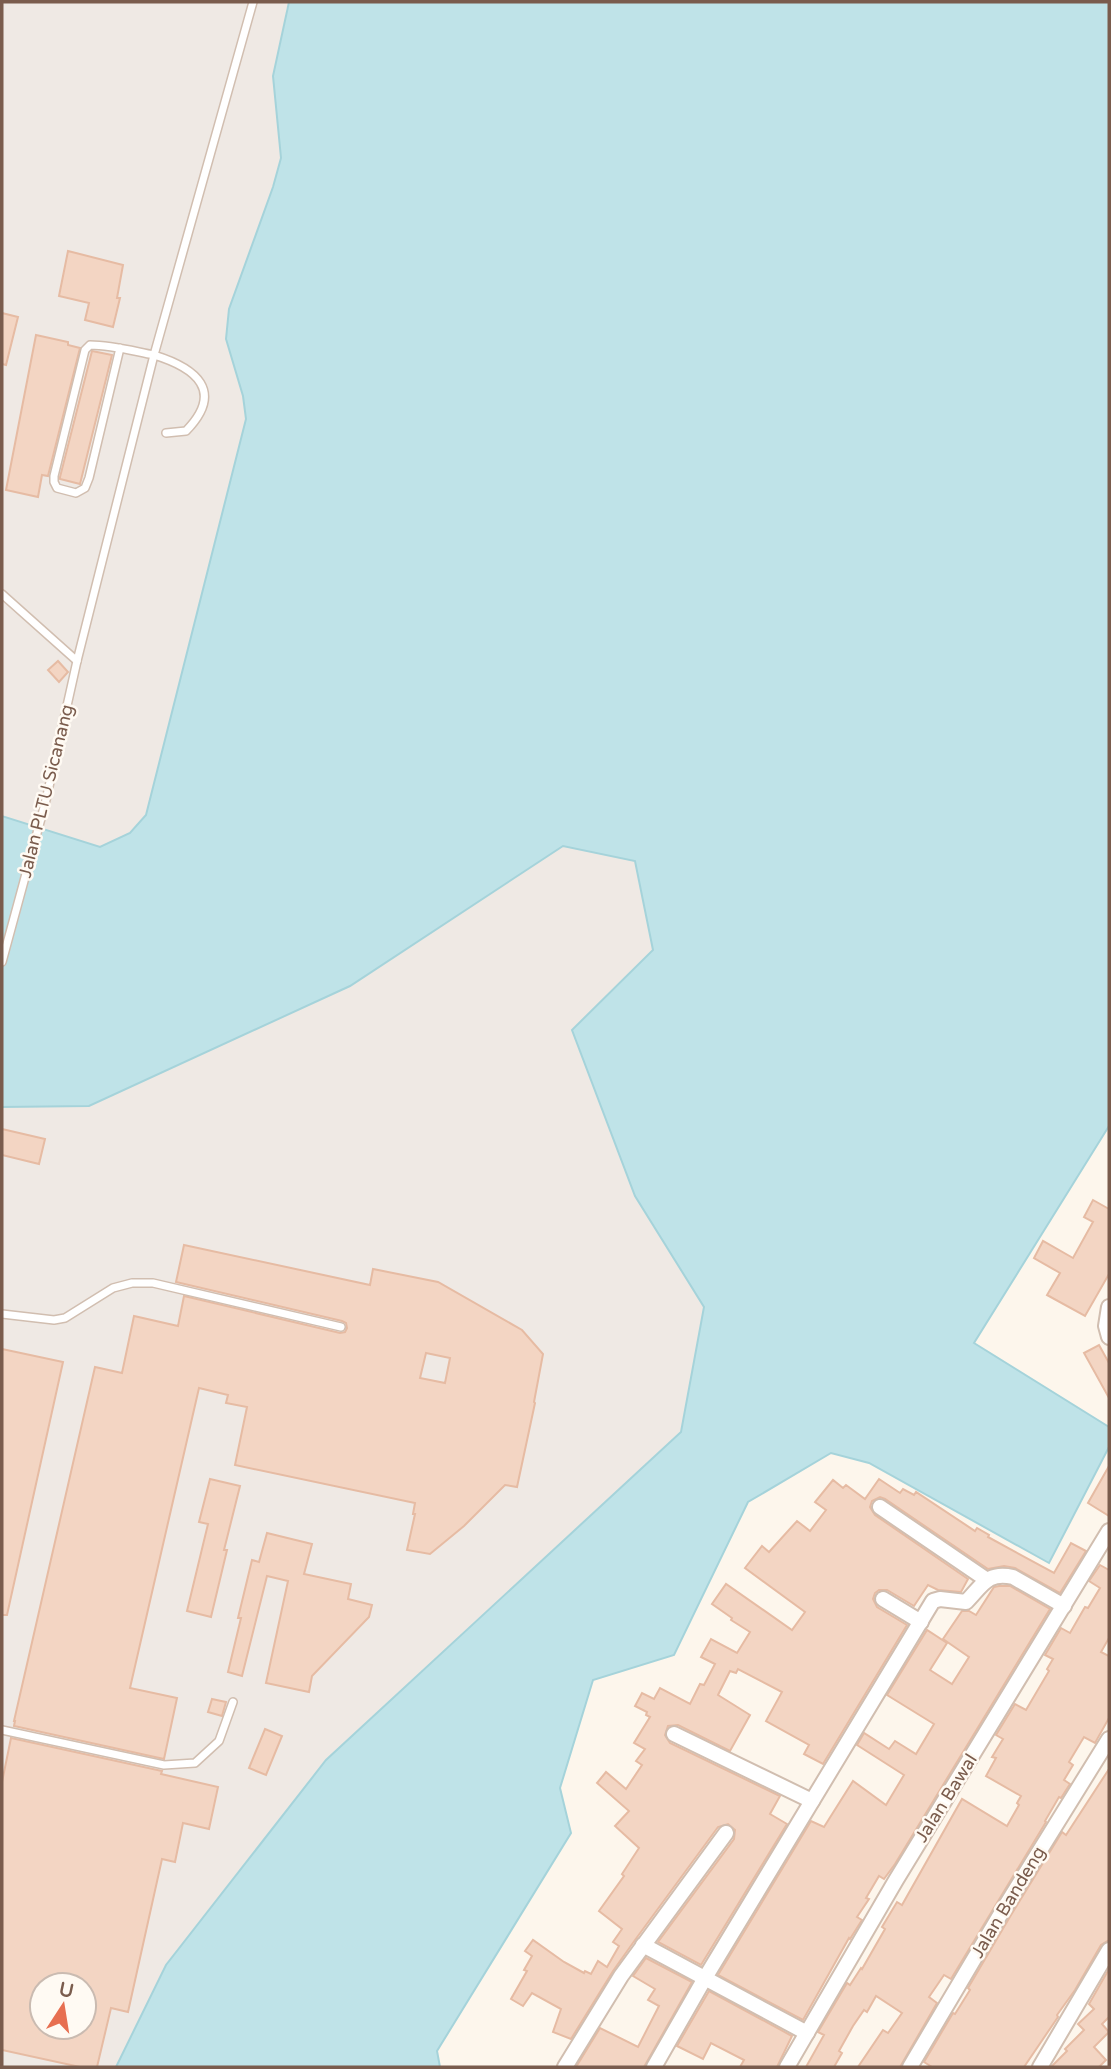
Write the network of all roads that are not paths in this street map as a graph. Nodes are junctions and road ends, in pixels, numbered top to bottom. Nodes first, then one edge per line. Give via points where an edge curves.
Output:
1 (253, 2) edge
2 (120, 348) junction
3 (154, 355) junction
4 (166, 433) dead end
5 (2, 594) edge
6 (77, 661) junction
7 (2, 962) edge
8 (1109, 1307) edge
9 (2, 1314) edge
10 (341, 1327) dead end
11 (1109, 1337) edge
12 (880, 1507) dead end
13 (1109, 1531) edge
14 (986, 1580) junction
15 (883, 1599) dead end
16 (1064, 1606) junction
17 (921, 1622) junction
18 (233, 1702) dead end
19 (2, 1730) edge
20 (674, 1734) dead end
21 (1109, 1739) edge
22 (812, 1801) junction
23 (726, 1833) dead end
24 (643, 1945) junction
25 (1109, 1950) edge
26 (705, 1978) junction
27 (807, 2033) junction
28 (565, 2067) edge
29 (654, 2067) edge
30 (787, 2067) edge
31 (910, 2067) edge
32 (1040, 2067) edge

1 - 3 lane, Jalan PLTU Sicanang
2 - 2 lane via 90,345 85,350 54,477 57,488 76,493 85,488
2 - 3 lane
3 - 4 lane via 184,368 203,384 204,406 198,419 187,431
3 - 6 lane, Jalan PLTU Sicanang
5 - 6 lane
6 - 7 lane, Jalan PLTU Sicanang via 46,800
8 - 11 street
9 - 10 lane via 65,1318 113,1288 153,1283
12 - 14 street
13 - 16 street, Jalan Bawal
14 - 16 street via 1013,1577
14 - 17 street via 966,1602 936,1599
15 - 17 street
16 - 27 street, Jalan Bawal
17 - 22 street
18 - 19 lane via 219,1741 195,1763 164,1765
20 - 22 street
21 - 31 street, Jalan Bandeng
22 - 26 street
23 - 24 street
24 - 26 street
24 - 28 street
25 - 32 street
26 - 27 street
26 - 29 street
27 - 30 street, Jalan Bawal

